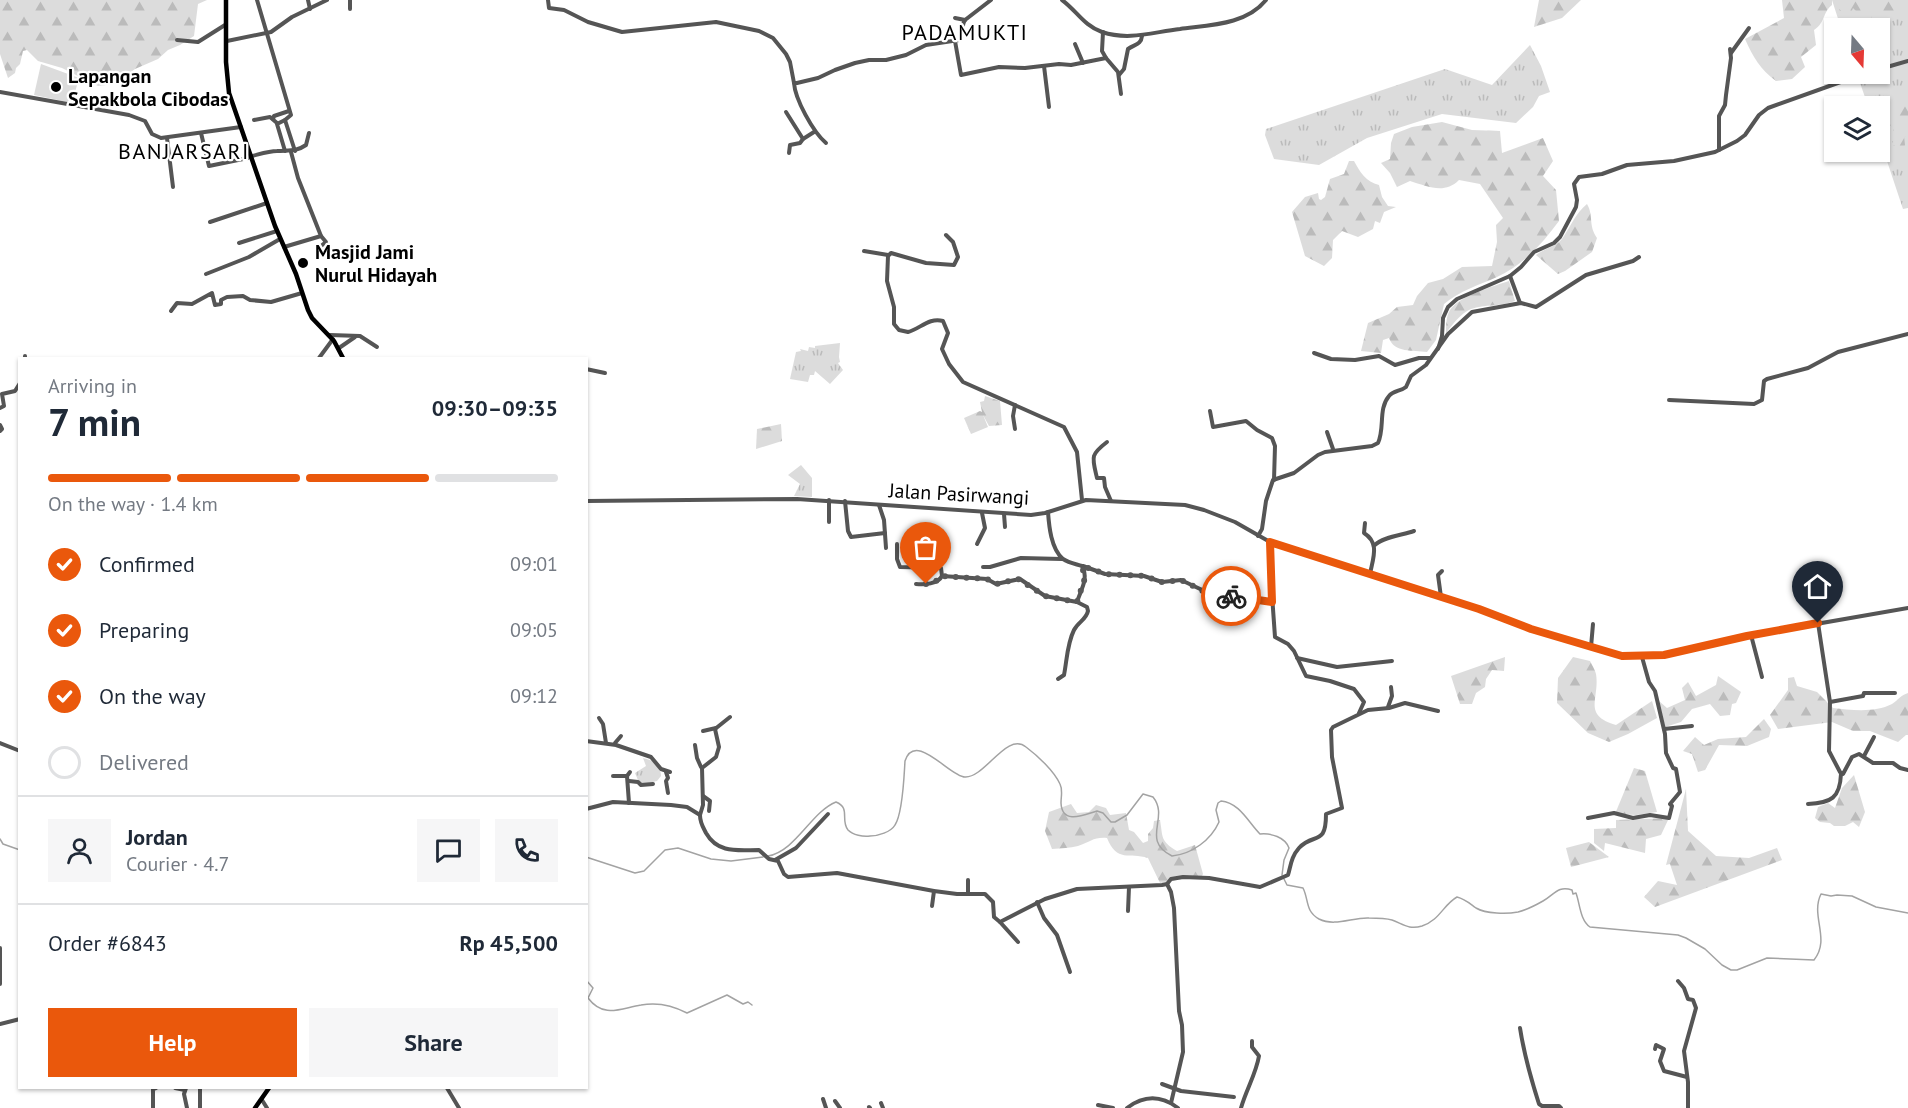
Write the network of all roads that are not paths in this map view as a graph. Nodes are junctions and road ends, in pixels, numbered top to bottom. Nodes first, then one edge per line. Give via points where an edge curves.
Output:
1 (226, 0) edge
2 (257, 0) edge
3 (308, 0) edge
4 (327, 0) edge
5 (350, 0) edge
6 (548, 0) edge
7 (991, 0) edge
8 (1062, 0) edge
9 (1266, 0) edge
10 (310, 9) junction
11 (350, 9) dead end
12 (955, 18) dead end
13 (227, 20) junction
14 (965, 20) junction
15 (1749, 28) dead end
16 (1103, 32) junction
17 (267, 34) junction
18 (1142, 36) junction
19 (177, 40) dead end
20 (227, 41) junction
21 (955, 41) junction
22 (1075, 44) dead end
23 (1106, 58) junction
24 (1908, 61) edge
25 (1083, 63) junction
26 (1044, 66) junction
27 (1890, 66) edge
28 (1119, 75) junction
29 (794, 82) junction
30 (1838, 84) edge
31 (0, 92) edge
32 (1121, 94) dead end
33 (1049, 106) dead end
34 (289, 111) junction
35 (786, 112) dead end
36 (273, 119) junction
37 (254, 120) dead end
38 (285, 120) junction
39 (278, 123) junction
40 (241, 127) junction
41 (814, 132) junction
42 (201, 133) junction
43 (309, 133) dead end
44 (167, 138) junction
45 (802, 139) junction
46 (826, 143) dead end
47 (1719, 150) junction
48 (285, 151) junction
49 (293, 151) junction
50 (789, 153) dead end
51 (251, 155) junction
52 (173, 187) dead end
53 (267, 203) junction
54 (210, 222) dead end
55 (277, 231) junction
56 (946, 235) dead end
57 (321, 236) junction
58 (280, 238) junction
59 (238, 243) dead end
60 (321, 246) dead end
61 (284, 247) junction
62 (864, 251) dead end
63 (888, 255) junction
64 (1639, 257) dead end
65 (206, 274) dead end
66 (1510, 276) junction
67 (302, 293) junction
68 (1521, 303) junction
69 (171, 311) dead end
70 (1908, 334) edge
71 (357, 336) junction
72 (331, 337) junction
73 (377, 347) dead end
74 (339, 348) junction
75 (1438, 349) junction
76 (1314, 353) dead end
77 (320, 357) edge
78 (343, 357) edge
79 (1431, 358) junction
80 (588, 369) edge
81 (605, 373) dead end
82 (18, 386) edge
83 (1670, 399) dead end
84 (1015, 405) junction
85 (0, 408) edge
86 (1210, 411) dead end
87 (0, 425) edge
88 (1014, 429) dead end
89 (0, 431) edge
90 (1327, 432) dead end
91 (1107, 442) dead end
92 (1333, 449) junction
93 (1274, 480) junction
94 (829, 500) junction
95 (1082, 500) junction
96 (588, 501) edge
97 (845, 501) junction
98 (1111, 501) junction
99 (879, 505) junction
100 (1048, 512) junction
101 (982, 513) junction
102 (1004, 514) junction
103 (829, 522) dead end
104 (1365, 523) dead end
105 (1005, 527) dead end
106 (1414, 531) dead end
107 (885, 533) junction
108 (1258, 536) junction
109 (1270, 542) junction
110 (897, 544) dead end
111 (977, 544) dead end
112 (1375, 546) junction
113 (886, 548) dead end
114 (1063, 559) junction
115 (1082, 566) junction
116 (982, 567) dead end
117 (1442, 571) dead end
118 (1370, 574) junction
119 (942, 576) junction
120 (916, 584) dead end
121 (1442, 597) junction
122 (1077, 602) junction
123 (1272, 602) junction
124 (1908, 608) edge
125 (1818, 623) junction
126 (1593, 624) dead end
127 (1751, 635) junction
128 (1591, 646) junction
129 (1642, 657) junction
130 (1297, 658) junction
131 (1392, 661) dead end
132 (1762, 677) dead end
133 (1058, 679) dead end
134 (1391, 687) dead end
135 (1895, 693) dead end
136 (1830, 702) junction
137 (1388, 707) junction
138 (1438, 711) dead end
139 (1358, 714) junction
140 (730, 717) dead end
141 (599, 718) dead end
142 (1692, 726) dead end
143 (716, 728) junction
144 (1664, 729) junction
145 (703, 731) dead end
146 (621, 736) dead end
147 (1874, 737) dead end
148 (588, 741) edge
149 (606, 742) junction
150 (0, 743) edge
151 (615, 743) junction
152 (695, 745) dead end
153 (18, 750) edge
154 (1864, 756) junction
155 (702, 768) junction
156 (1908, 770) edge
157 (668, 772) junction
158 (1841, 774) junction
159 (613, 776) dead end
160 (629, 776) junction
161 (654, 784) dead end
162 (668, 793) dead end
163 (703, 796) junction
164 (629, 803) junction
165 (1808, 804) dead end
166 (588, 808) edge
167 (709, 811) dead end
168 (828, 814) dead end
169 (700, 815) junction
170 (1588, 818) dead end
171 (775, 860) junction
172 (968, 880) dead end
173 (1167, 884) junction
174 (1129, 887) junction
175 (934, 891) junction
176 (968, 894) junction
177 (1037, 902) junction
178 (932, 906) dead end
179 (1128, 911) dead end
180 (1000, 922) junction
181 (1018, 942) dead end
182 (0, 948) edge
183 (0, 958) edge
184 (0, 972) edge
185 (1070, 972) dead end
186 (1678, 981) dead end
187 (0, 984) edge
188 (18, 1018) edge
189 (0, 1022) edge
190 (1520, 1028) dead end
191 (1252, 1041) dead end
192 (1655, 1049) dead end
193 (1687, 1077) junction
194 (1162, 1084) dead end
195 (153, 1089) edge
196 (185, 1089) edge
197 (200, 1089) edge
198 (268, 1089) edge
199 (448, 1089) edge
200 (1174, 1090) junction
201 (1234, 1097) dead end
202 (823, 1099) dead end
203 (262, 1100) junction
204 (835, 1101) dead end
205 (881, 1103) dead end
206 (1171, 1103) junction
207 (1098, 1105) dead end
208 (153, 1108) edge
209 (188, 1108) edge
210 (200, 1108) edge
211 (255, 1108) edge
212 (267, 1108) edge
213 (459, 1108) edge
214 (826, 1108) edge
215 (840, 1108) edge
216 (883, 1108) edge
217 (1113, 1108) edge
218 (1127, 1108) edge
219 (1178, 1108) edge
220 (1241, 1108) edge
221 (1561, 1108) edge
222 (1688, 1108) edge

1 - 13 main road
2 - 17 street
3 - 10 street
4 - 10 street
5 - 11 street
6 - 29 street via 549,8 622,32 716,22 759,31 773,38 786,54
7 - 14 street
8 - 16 street via 1089,26
9 - 18 street via 1256,10 1216,25
10 - 17 street
12 - 14 street
13 - 19 street via 225,26 200,41
13 - 20 main road
14 - 21 street via 962,38
15 - 47 street via 1730,51 1726,95 1719,116
16 - 18 street
16 - 23 street via 1102,51
17 - 20 street
17 - 34 street
18 - 28 street via 1138,45 1128,49
20 - 40 main road via 228,89
21 - 26 street via 961,75 999,67
21 - 29 street via 926,45 886,60 855,63 811,80
22 - 25 street
23 - 25 street
23 - 28 street
24 - 27 street
25 - 26 street
26 - 33 street
28 - 32 street
29 - 41 street
30 - 47 street via 1768,108 1744,135
31 - 44 street via 129,116 145,121 154,136
34 - 36 street
34 - 38 street via 291,117
35 - 45 street
36 - 37 street
36 - 39 street
38 - 39 street
38 - 49 street
39 - 48 street
40 - 42 street
40 - 51 main road
41 - 45 street
41 - 46 street
42 - 44 street
42 - 51 street via 209,166
43 - 49 street via 306,146
44 - 52 street
45 - 50 street via 790,146
47 - 66 street via 1579,177 1574,184 1576,207 1560,237 1534,252
48 - 49 street
48 - 51 street
49 - 57 street via 297,176
51 - 53 main road
53 - 54 street
53 - 55 main road
55 - 58 main road
55 - 59 street
56 - 63 street via 958,257 954,265
57 - 60 street via 326,242
57 - 61 street
58 - 61 main road
58 - 65 street via 249,257
61 - 67 main road
62 - 63 street
63 - 84 street via 887,281 898,329 910,332 930,321 943,321 948,333 942,349 960,379
64 - 68 street via 1586,275 1539,305
66 - 68 street
66 - 75 street via 1466,294 1448,307
67 - 69 street via 271,302 227,297 215,305 212,293 192,304 177,303
67 - 72 main road via 310,315
68 - 75 street via 1472,312
70 - 83 street via 1838,352 1808,368 1767,379 1760,402 1747,405
71 - 72 street
71 - 73 street
71 - 74 street
72 - 74 main road
72 - 77 street
74 - 78 main road
75 - 79 street
76 - 79 street via 1331,360 1379,356 1398,366
79 - 92 street via 1411,376 1404,389 1388,397 1378,443
80 - 81 street
82 - 85 street via 15,391 2,394 4,406
84 - 88 street
84 - 95 street via 1066,429 1077,452
86 - 93 street via 1213,427 1246,421 1272,438
87 - 89 street
90 - 92 street
91 - 98 street via 1093,459 1097,478 1104,478
92 - 93 street
93 - 108 street
94 - 96 street, Jalan Pasirwangi
94 - 97 street, Jalan Pasirwangi
94 - 103 street
95 - 98 street, Jalan Pasirwangi
95 - 100 street, Jalan Pasirwangi
97 - 99 street, Jalan Pasirwangi
97 - 107 street via 851,537
98 - 108 street, Jalan Pasirwangi via 1192,506 1235,522
99 - 101 street, Jalan Pasirwangi
99 - 107 street
100 - 102 street, Jalan Pasirwangi
100 - 114 street via 1053,539
101 - 102 street, Jalan Pasirwangi
101 - 111 street via 985,528
102 - 105 street
104 - 112 street via 1364,533
106 - 112 street via 1380,540
107 - 113 street
108 - 109 street, Jalan Pasirwangi
109 - 118 street, Jalan Pasirwangi
109 - 123 street
110 - 119 street via 900,567 941,568
112 - 118 street
114 - 115 street
114 - 116 street via 1021,558
115 - 122 street via 1085,578
115 - 123 street via 1106,574 1144,576 1162,582 1181,580 1213,596
117 - 121 street via 1438,575
118 - 121 street, Jalan Pasirwangi
119 - 120 street
119 - 122 street via 987,579 996,584 1020,579 1045,596
121 - 128 street, Jalan Pasirwangi
122 - 133 street via 1087,608 1088,615 1074,631 1064,675
123 - 130 street via 1275,638 1288,644
124 - 125 street, Jalan Pasirwangi
125 - 127 street, Jalan Pasirwangi
125 - 136 street
126 - 128 street
127 - 129 street, Jalan Pasirwangi
127 - 132 street
128 - 129 street, Jalan Pasirwangi via 1622,656
129 - 144 street
130 - 131 street via 1337,667
130 - 139 street via 1306,676 1356,691 1364,702
134 - 137 street
135 - 136 street via 1865,693
136 - 158 street via 1829,751
137 - 138 street via 1406,703
137 - 139 street
139 - 173 street via 1331,730 1342,808 1326,814 1323,833 1300,847 1292,859 1289,875 1260,887 1184,877 1171,879
140 - 143 street
141 - 149 street
142 - 144 street
143 - 145 street
143 - 155 street via 716,757
144 - 170 street via 1666,753 1681,786 1670,804 1669,818 1634,818 1614,813
146 - 151 street
147 - 154 street
148 - 149 street
149 - 151 street
149 - 157 street via 651,758
150 - 153 street
151 - 157 street via 653,757
152 - 155 street
154 - 156 street via 1873,763 1893,763
154 - 158 street via 1852,756
155 - 163 street
157 - 162 street
158 - 165 street via 1834,796
159 - 160 street
160 - 161 street via 641,785
160 - 164 street
163 - 167 street via 710,801
163 - 169 street
164 - 166 street via 613,802
164 - 169 street via 681,806
168 - 171 street via 797,847
169 - 171 street via 712,843 759,850
171 - 175 street via 788,878 837,873
172 - 176 street
173 - 174 street
173 - 200 street via 1174,908 1183,1052
174 - 177 street via 1077,889
174 - 179 street
175 - 176 street
175 - 178 street
176 - 180 street via 990,897 994,918
177 - 180 street
177 - 185 street via 1057,935
180 - 181 street
182 - 183 street
183 - 184 street
184 - 187 street
186 - 193 street via 1696,1008 1684,1051
188 - 189 street
190 - 221 street via 1524,1057 1539,1104
191 - 220 street via 1259,1056 1257,1071
192 - 193 street via 1664,1049 1660,1061 1664,1071
193 - 222 street
194 - 200 street
195 - 208 street
196 - 209 street
197 - 210 street
198 - 203 main road
199 - 213 street
200 - 201 street
200 - 206 street
202 - 214 street
203 - 211 main road
203 - 212 street
204 - 215 street
205 - 216 street
206 - 218 street via 1150,1098
206 - 219 street
207 - 217 street

